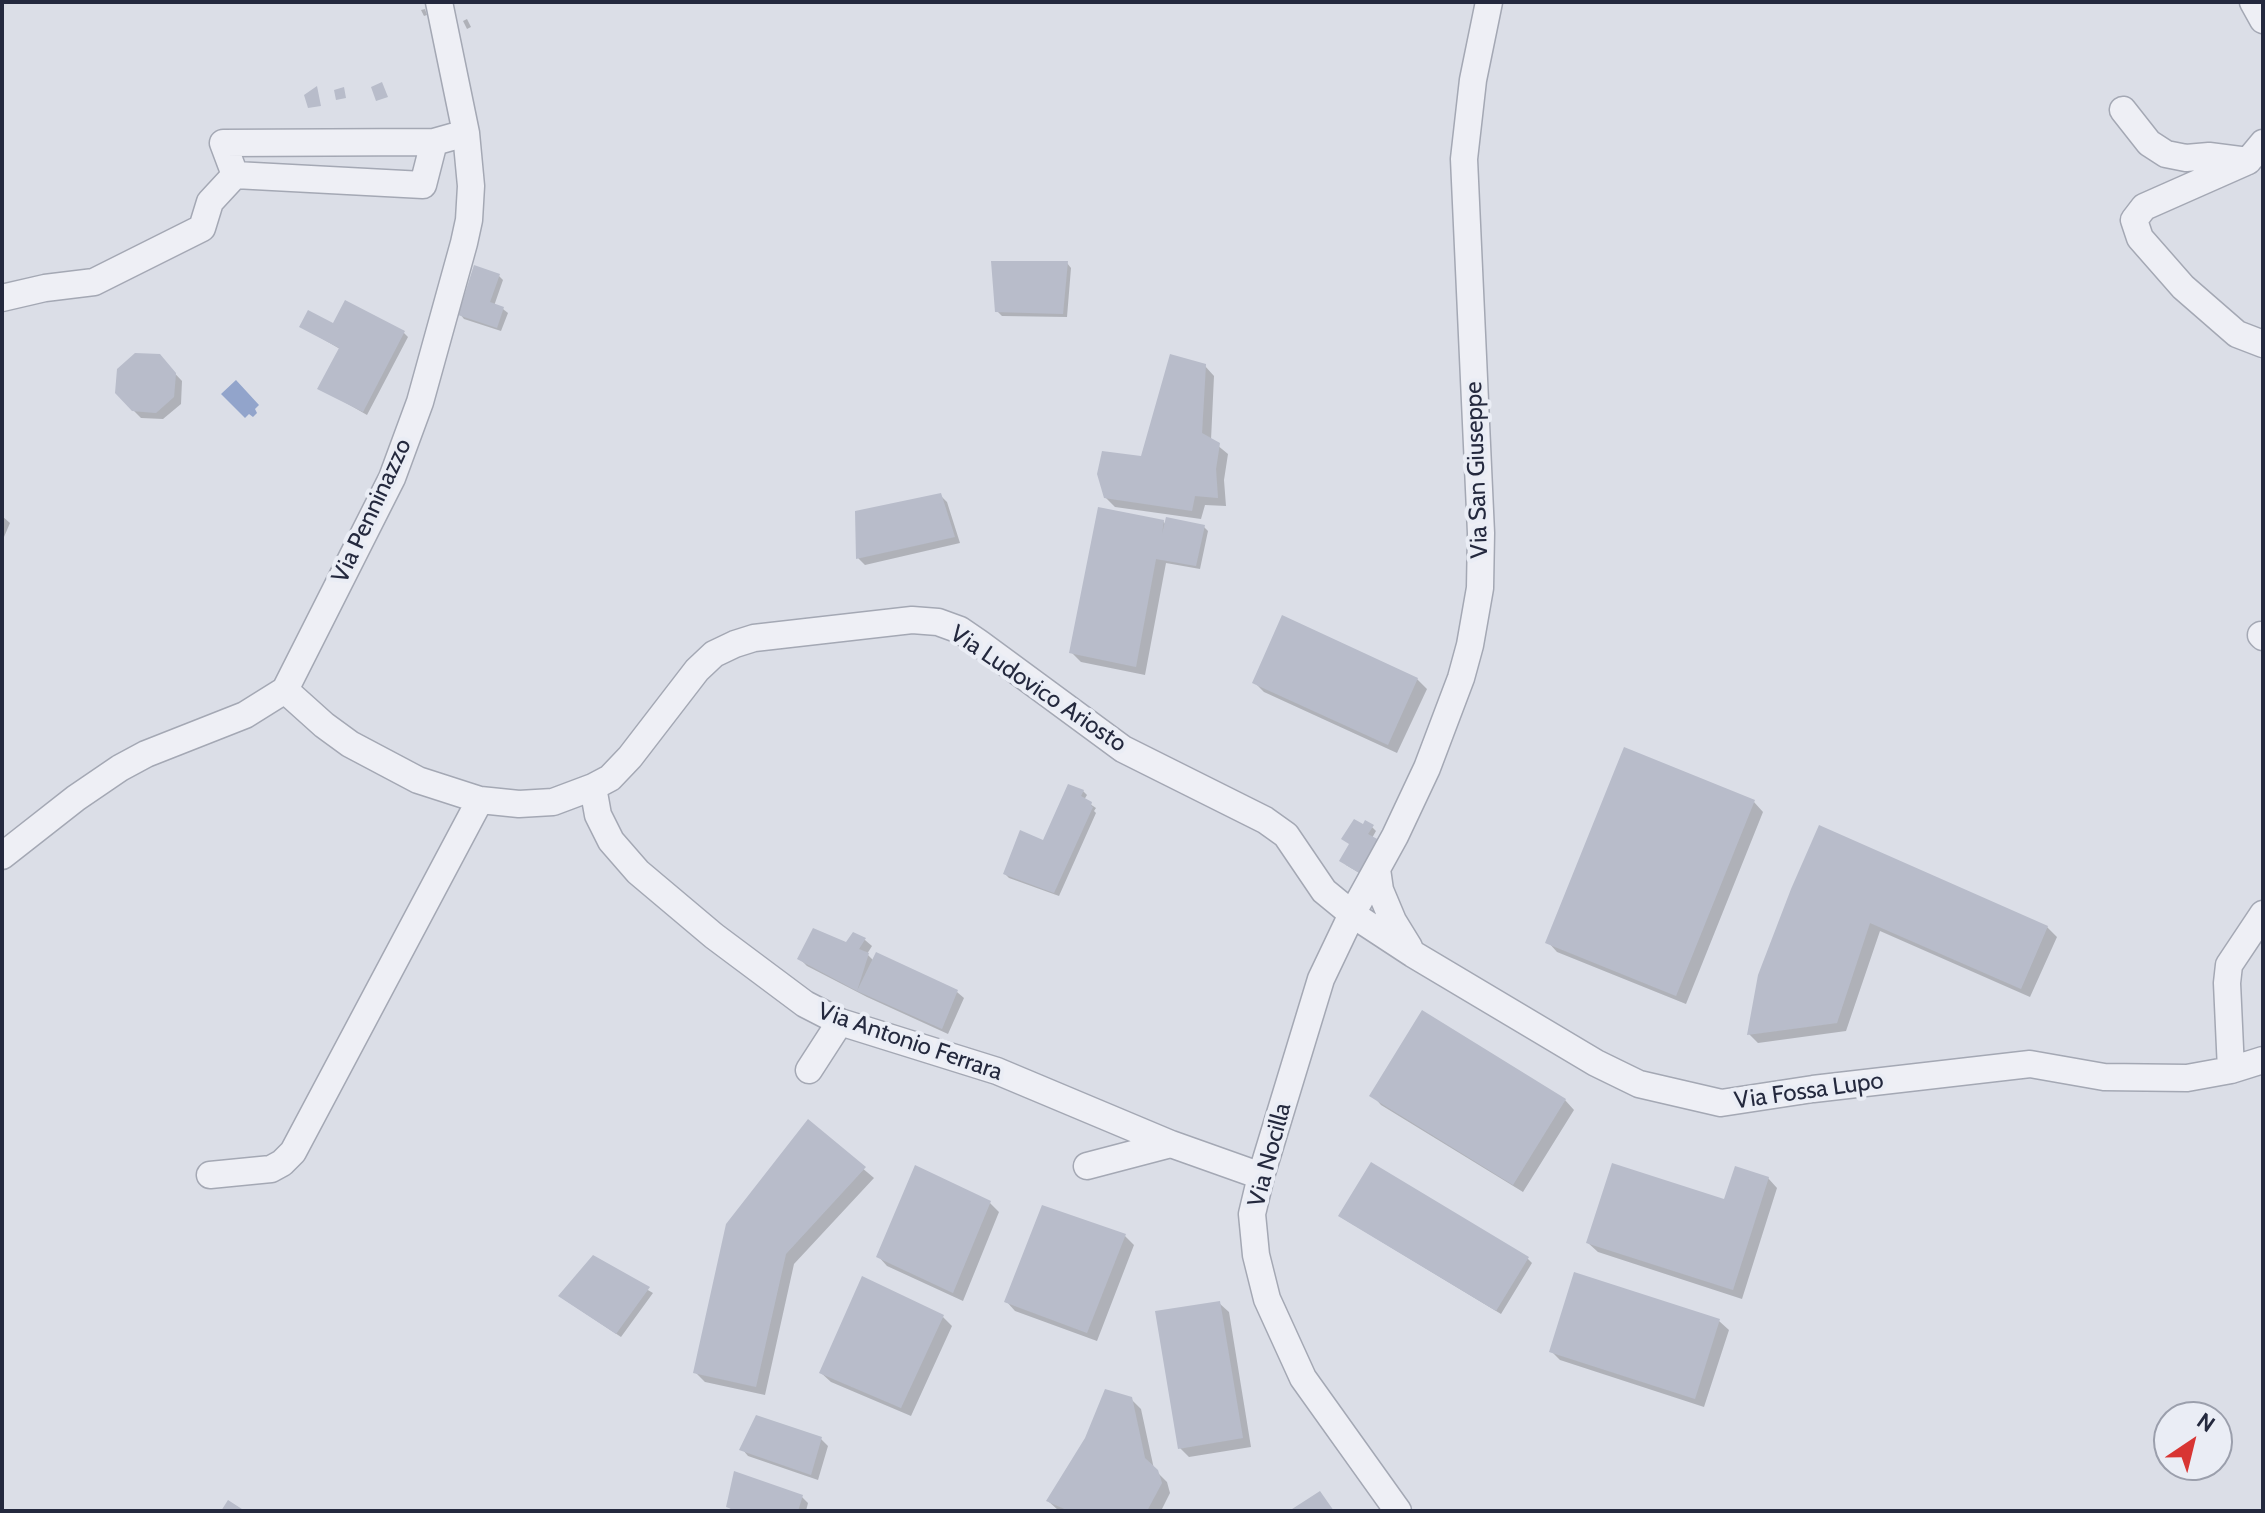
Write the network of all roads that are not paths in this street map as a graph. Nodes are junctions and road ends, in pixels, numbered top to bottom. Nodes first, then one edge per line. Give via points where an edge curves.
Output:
1 (439, 2) edge
2 (1489, 2) edge
3 (2253, 2) edge
4 (2263, 20) edge
5 (2123, 110) dead end
6 (466, 133) junction
7 (434, 142) junction
8 (2255, 152) edge
9 (235, 175) junction
10 (2, 298) edge
11 (2263, 344) edge
12 (285, 690) junction
13 (593, 787) junction
14 (480, 800) junction
15 (2, 856) edge
16 (1377, 869) junction
17 (1352, 914) junction
18 (2263, 914) edge
19 (1413, 954) junction
20 (840, 1022) junction
21 (2263, 1060) edge
22 (809, 1070) dead end
23 (2231, 1070) junction
24 (1171, 1144) junction
25 (1087, 1166) dead end
26 (210, 1175) dead end
27 (1261, 1176) junction
28 (1398, 1511) edge

1 - 6 street, Via Penninazzo
2 - 16 street, Via San Giuseppe via 1464,159 1480,588 1461,678 1427,768
3 - 4 street
5 - 8 street via 2149,143 2166,154 2186,158
6 - 7 street
6 - 12 street, Via Penninazzo via 469,220 420,402 392,478
7 - 9 street via 423,185
7 - 9 street via 223,143
8 - 11 street via 2144,207 2134,220 2140,238 2183,287 2237,334
9 - 10 street via 210,202 202,228 94,282
12 - 14 street, Via Ludovico Ariosto via 324,725 387,765
12 - 15 street via 245,715 120,768
13 - 14 street, Via Ludovico Ariosto via 553,802
13 - 17 street, Via Ludovico Ariosto via 630,757 714,654 754,638 912,620 938,622 970,636 1123,749 1265,820 1286,835 1324,891
13 - 20 street, Via Antonio Ferrara via 598,815 611,841 638,872 748,962 805,1004
14 - 26 street via 293,1152 271,1169
16 - 17 street, Via San Giuseppe
16 - 19 street via 1393,921
17 - 19 street, Via Fossa Lupo
17 - 27 street, Via Nocilla via 1321,979
18 - 23 street via 2229,965
19 - 23 street, Via Fossa Lupo via 1639,1084 1721,1103 2030,1064 2104,1077 2187,1078
20 - 22 street
20 - 24 street, Via Antonio Ferrara via 997,1071
21 - 23 street, Via Fossa Lupo
24 - 25 street
24 - 27 street, Via Antonio Ferrara
27 - 28 street, Via Nocilla via 1252,1214 1267,1299 1303,1378

